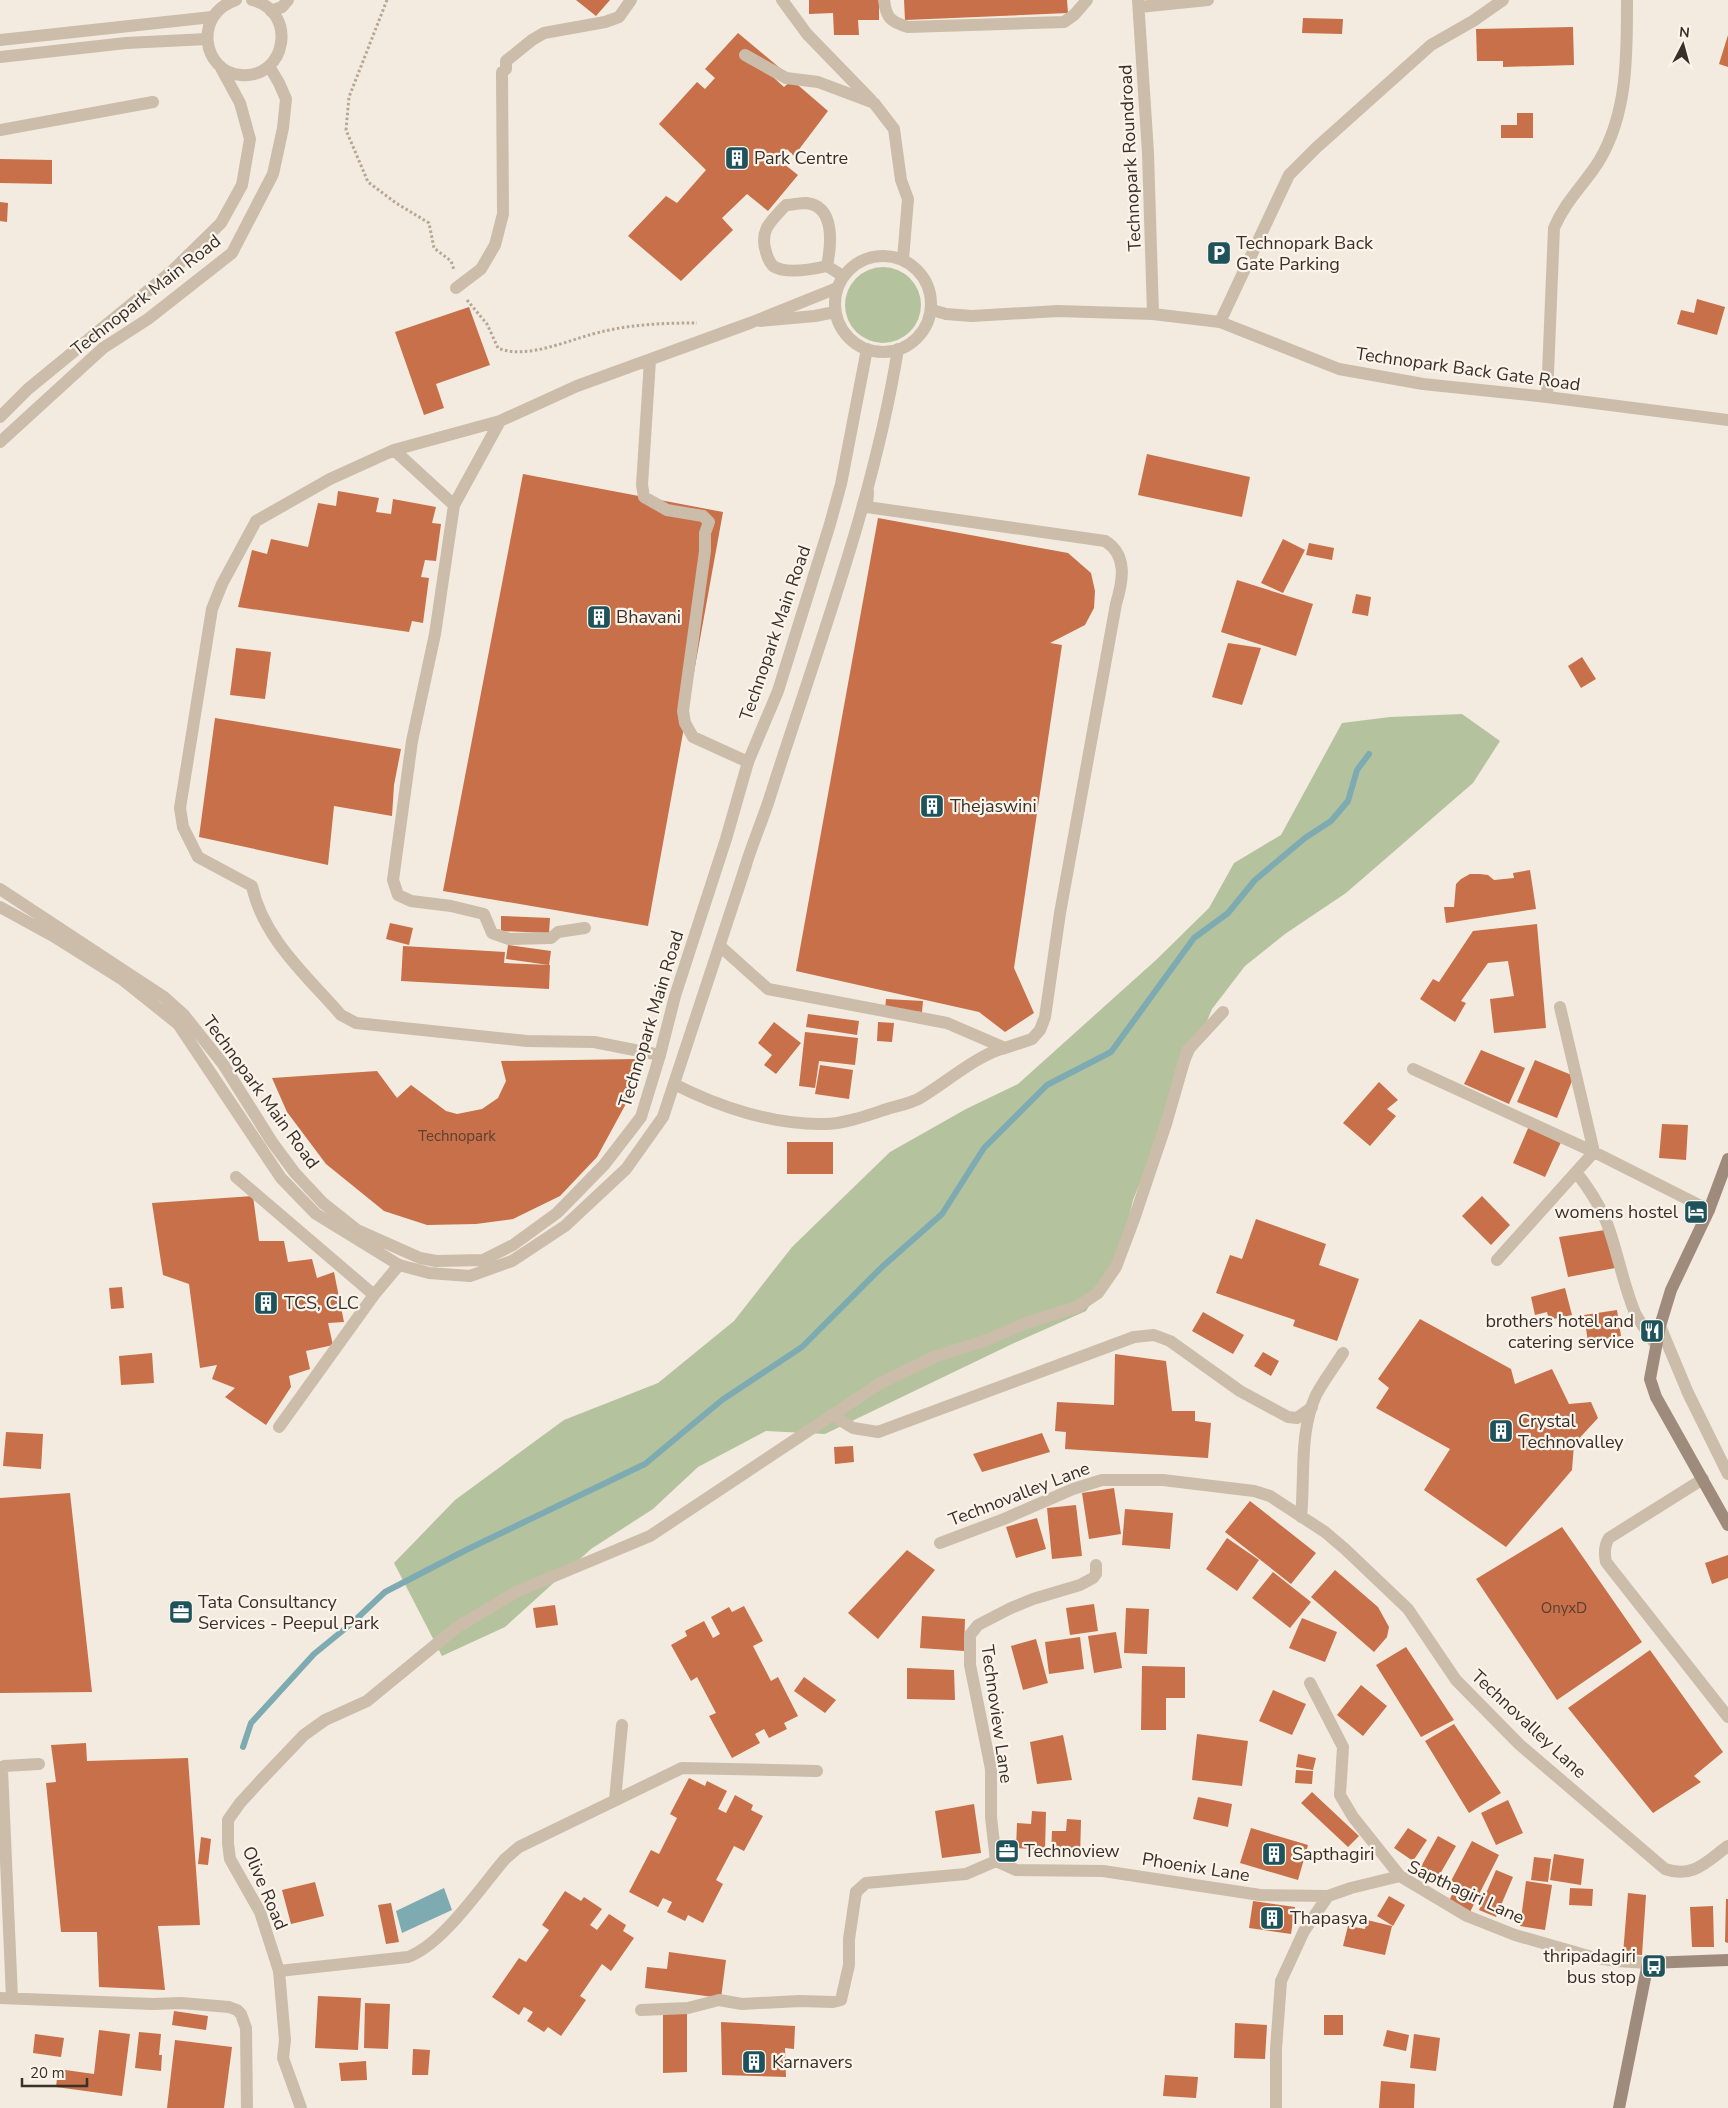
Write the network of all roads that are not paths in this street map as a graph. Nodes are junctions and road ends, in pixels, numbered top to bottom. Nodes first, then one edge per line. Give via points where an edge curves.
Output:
1 (235, 0) edge
2 (252, 0) edge
3 (288, 0) edge
4 (631, 0) edge
5 (782, 0) edge
6 (884, 0) edge
7 (1087, 0) edge
8 (1208, 0) edge
9 (1503, 0) edge
10 (1627, 0) edge
11 (1139, 4) edge
12 (272, 11) junction
13 (212, 17) junction
14 (207, 39) junction
15 (0, 40) edge
16 (745, 55) dead end
17 (0, 57) edge
18 (269, 66) junction
19 (221, 68) junction
20 (153, 102) dead end
21 (874, 103) junction
22 (0, 130) edge
23 (903, 259) junction
24 (827, 266) junction
25 (840, 282) junction
26 (456, 288) road end
27 (932, 310) junction
28 (835, 312) junction
29 (1153, 314) junction
30 (1220, 322) junction
31 (750, 323) junction
32 (867, 349) junction
33 (898, 349) junction
34 (650, 360) junction
35 (1547, 397) junction
36 (0, 417) edge
37 (1728, 420) edge
38 (500, 421) junction
39 (0, 442) edge
40 (394, 450) junction
41 (868, 487) junction
42 (454, 506) junction
43 (748, 762) junction
44 (746, 865) junction
45 (0, 890) edge
46 (0, 907) edge
47 (585, 928) dead end
48 (721, 947) junction
49 (1560, 1006) dead end
50 (1223, 1012) dead end
51 (1005, 1048) junction
52 (660, 1055) junction
53 (1413, 1069) dead end
54 (674, 1084) junction
55 (663, 1117) junction
56 (1594, 1152) junction
57 (1728, 1159) edge
58 (1576, 1172) junction
59 (236, 1177) dead end
60 (1709, 1210) junction
61 (1497, 1260) dead end
62 (399, 1265) junction
63 (374, 1295) junction
64 (1660, 1326) junction
65 (1656, 1345) junction
66 (1344, 1353) dead end
67 (1312, 1407) junction
68 (832, 1416) junction
69 (279, 1427) dead end
70 (1728, 1474) edge
71 (1704, 1480) junction
72 (1301, 1517) junction
73 (1728, 1525) edge
74 (940, 1543) dead end
75 (1096, 1565) dead end
76 (1310, 1683) dead end
77 (1728, 1716) edge
78 (622, 1725) dead end
79 (39, 1764) dead end
80 (817, 1771) dead end
81 (616, 1800) junction
82 (1728, 1846) edge
83 (996, 1861) junction
84 (1400, 1876) junction
85 (1328, 1896) junction
86 (1728, 1960) edge
87 (1648, 1963) junction
88 (279, 1971) junction
89 (6, 1998) edge
90 (641, 2010) dead end
91 (246, 2108) edge
92 (301, 2108) edge
93 (1276, 2108) edge
94 (1619, 2108) edge

1 - 13 street via 224,4
2 - 12 street
3 - 12 street
4 - 26 street via 619,17 544,33 506,61 506,69 502,72 502,214 495,245 481,269
5 - 21 street via 807,34
6 - 7 street via 885,13 896,23 908,27 1064,22 1074,16
8 - 11 street
9 - 30 street via 1431,45 1289,175
10 - 35 street via 1625,66 1614,133 1598,162 1560,213 1554,228
11 - 29 street, Technopark Roundroad
12 - 18 street via 279,21 282,45
13 - 14 street
13 - 15 street
14 - 17 street via 126,43
14 - 19 street, Technopark Main Road via 215,62
16 - 21 street via 786,78 818,82
18 - 19 street via 251,75 231,73
18 - 39 street, Technopark Main Road via 286,99 283,128 273,174 232,252 148,318 103,348
19 - 36 street, Technopark Main Road via 240,103 250,139 242,185 221,223 172,271 28,389
20 - 22 street
21 - 23 street via 894,129 901,180 908,198
23 - 25 street via 887,255 870,257 855,264
23 - 27 street via 922,275 930,292
24 - 24 street via 831,231 825,216 815,206 805,203 786,205 767,227 762,239 774,266 803,271
24 - 25 street
25 - 28 street via 834,300
25 - 31 street
27 - 29 street, Technopark Back Gate Road via 972,316 1058,311
27 - 33 street via 922,332
28 - 31 street
28 - 32 street via 849,339
29 - 30 street, Technopark Back Gate Road
30 - 35 street, Technopark Back Gate Road via 1339,369 1422,384
31 - 34 street
32 - 33 street via 888,352
32 - 43 street, Technopark Main Road via 830,524 778,691
33 - 41 street, Technopark Main Road
34 - 38 street via 577,386
34 - 43 street via 642,485 644,497 667,510 703,516 709,522 682,711 693,737
35 - 37 street, Technopark Back Gate Road
38 - 40 street
38 - 42 street
40 - 42 street
40 - 52 street via 299,495 256,521 242,545 212,609 184,773 180,808 183,827 198,856 252,886 256,905 271,934 341,1015 356,1023 527,1041 594,1042
41 - 44 street, Technopark Main Road via 830,617
41 - 51 street via 867,508 1105,541 1115,547 1120,561 1123,577 1066,877 1045,1018 1032,1039
42 - 47 street via 434,634 412,740 393,880 398,895 411,901 484,914 492,933 508,938 551,938 558,932
43 - 52 street, Technopark Main Road via 675,996
44 - 48 street, Technopark Main Road
44 - 55 street, Technopark Main Road
45 - 52 street, Technopark Main Road via 164,997 184,1014 223,1064 272,1142 295,1173 323,1202 357,1230 420,1258 483,1260 513,1245 557,1213 604,1165 641,1117
46 - 62 street, Technopark Main Road via 122,980 178,1024 281,1178 316,1214
48 - 51 street via 768,989 947,1024
48 - 54 street, Technopark Main Road
49 - 56 street
50 - 68 street, Olive Road via 1187,1051 1133,1222 1116,1267 1098,1293 1077,1307 934,1357 879,1384
51 - 54 street via 991,1052 918,1099 825,1124 778,1120 736,1109
53 - 56 street
54 - 55 street, Technopark Main Road
55 - 62 street, Technopark Main Road via 626,1169 565,1226 512,1261 470,1276 428,1273
56 - 58 street
56 - 60 street
57 - 60 main road
58 - 61 street
58 - 65 street via 1600,1208 1636,1314
59 - 63 street
60 - 64 main road via 1671,1290
62 - 63 street
63 - 69 street
64 - 65 main road
64 - 70 street via 1688,1393
65 - 71 main road via 1650,1379 1656,1397
66 - 67 street
67 - 68 street via 1296,1418 1288,1417 1240,1391 1170,1340 1154,1335 1134,1337 878,1432 853,1428
67 - 72 street via 1302,1476
68 - 88 street, Olive Road via 650,1536 516,1592 456,1628 367,1700 304,1735 228,1820 230,1860 260,1912
71 - 73 main road
71 - 77 street via 1609,1538 1604,1553 1606,1562
72 - 74 street, Technovalley Lane via 1270,1496 1254,1491 1163,1480 1102,1480
72 - 82 street, Technovalley Lane via 1332,1538 1408,1609 1456,1680 1519,1744 1665,1869 1675,1873 1693,1871
75 - 83 street, Technoview Lane via 1093,1578 1011,1608 978,1625 970,1634 970,1665 991,1769 991,1817
76 - 84 street via 1343,1747 1340,1795 1353,1817
78 - 81 street
79 - 89 street via 4,1766 2,1769
80 - 81 street via 682,1768
81 - 88 street via 519,1847 438,1939 421,1952 408,1957
83 - 85 street, Phoenix Lane via 1016,1870 1103,1871 1260,1895
83 - 90 street via 966,1874 866,1883 856,1892 842,2000 742,2004 719,2000 688,2008
84 - 85 street, Sapthagiri Lane
84 - 87 street, Sapthagiri Lane via 1467,1916 1515,1935 1592,1957
85 - 93 street via 1304,1931 1281,1981
86 - 87 main road
87 - 94 main road
88 - 92 street, Olive Road via 285,2040 283,2058
89 - 91 street via 182,2003 237,2010 246,2028

